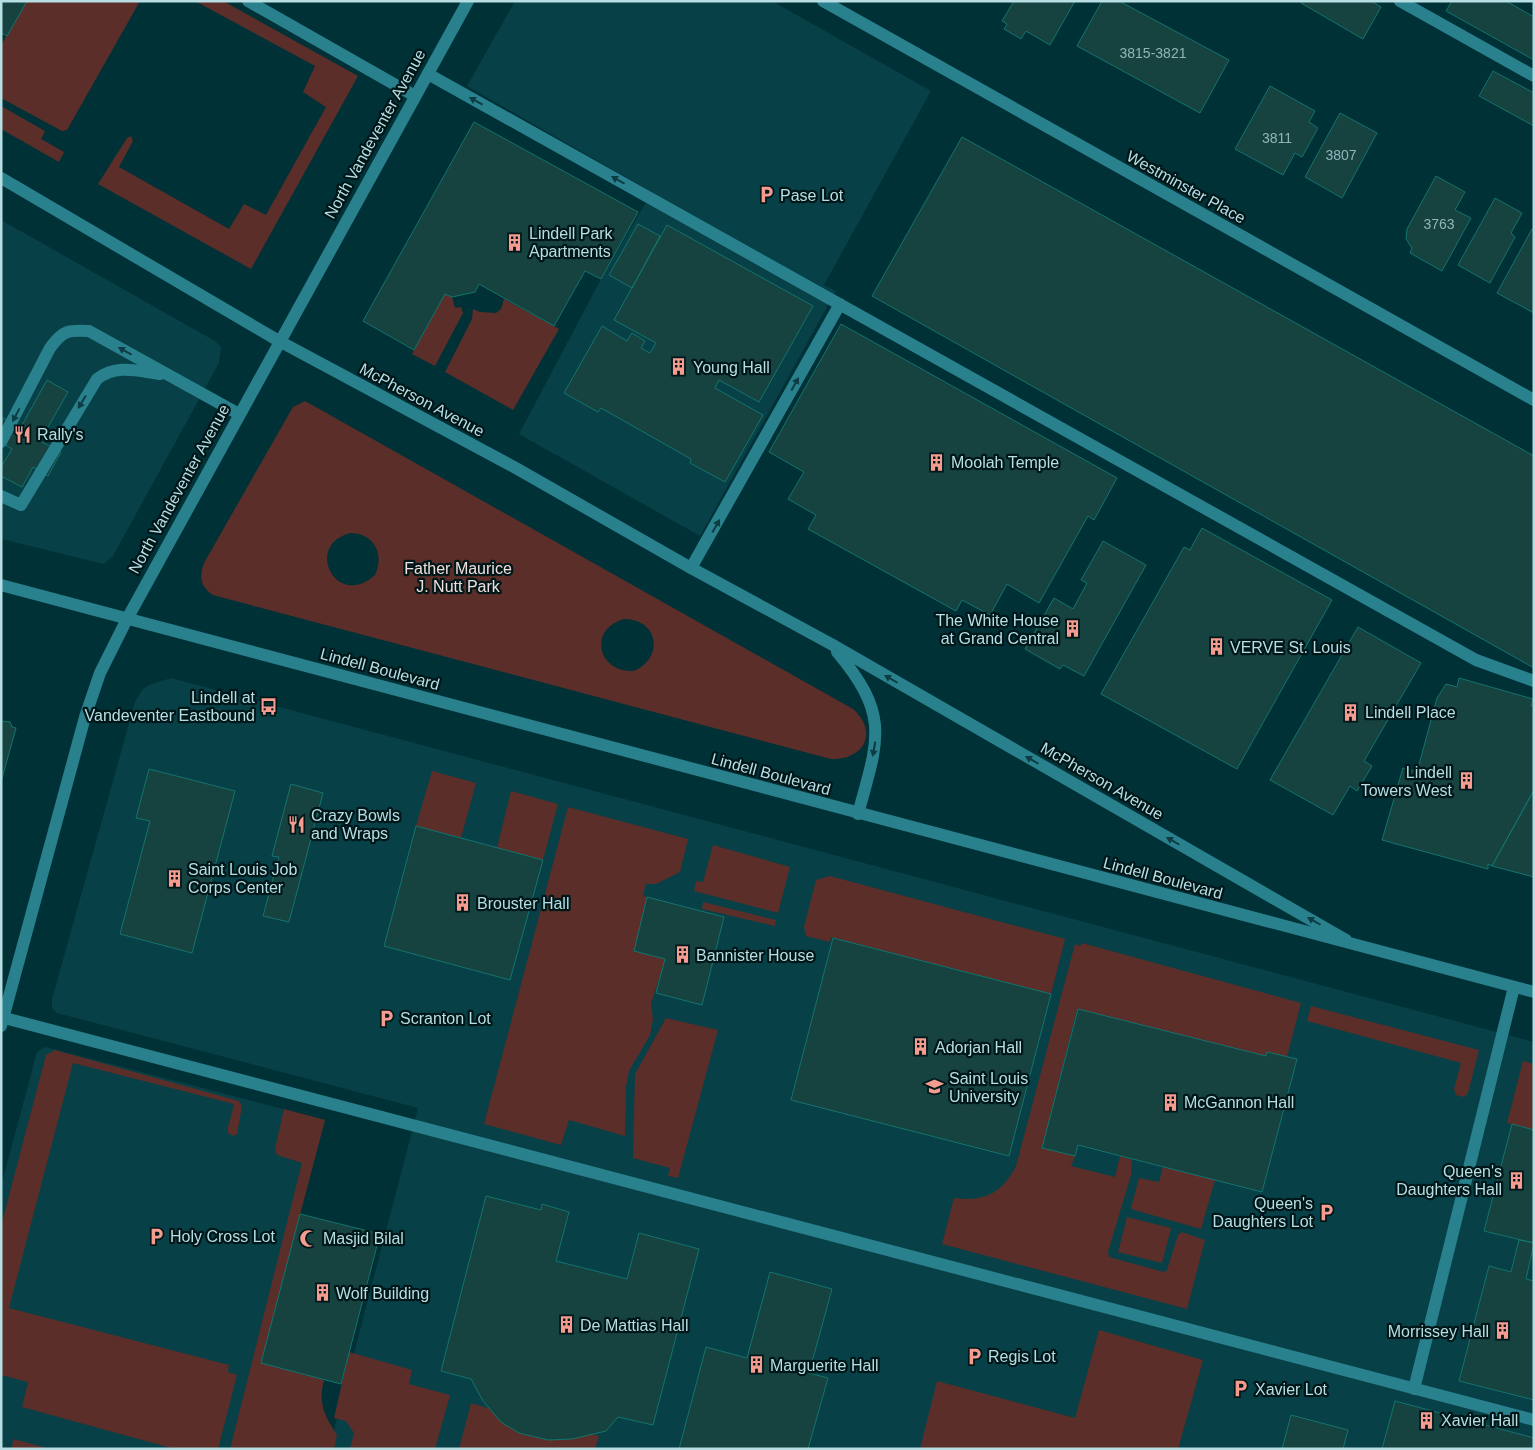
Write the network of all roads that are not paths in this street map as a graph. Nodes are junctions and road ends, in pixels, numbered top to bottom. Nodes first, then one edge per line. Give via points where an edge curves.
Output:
1 (248, 1) edge
2 (468, 1) edge
3 (823, 1) edge
4 (1400, 1) edge
5 (428, 74) junction
6 (1534, 76) edge
7 (415, 96) junction
8 (1, 178) edge
9 (840, 304) junction
10 (279, 341) junction
11 (168, 374) junction
12 (1534, 400) edge
13 (240, 414) junction
14 (1, 442) edge
15 (1, 496) edge
16 (692, 568) junction
17 (1, 586) edge
18 (126, 619) junction
19 (831, 644) junction
20 (1534, 681) edge
21 (858, 814) junction
22 (1356, 946) junction
23 (1514, 987) junction
24 (1534, 992) edge
25 (2, 1020) edge
26 (1414, 1389) junction
27 (1534, 1420) edge

1 - 7 main road
2 - 5 main road, North Vandeventer Avenue
3 - 12 main road, Westminster Place
4 - 6 main road
5 - 7 main road, North Vandeventer Avenue
9 -> 5 main road
7 - 10 main road, North Vandeventer Avenue
8 - 10 main road, McPherson Avenue
16 -> 9 main road
9 - 20 main road via 1476,660
10 - 13 main road, North Vandeventer Avenue
10 - 16 main road, McPherson Avenue via 514,467
11 - 13 main road
11 -> 14 main road via 89,331 69,330 50,348
11 -> 15 main road via 118,370 109,371 97,379 21,505
13 - 18 main road, North Vandeventer Avenue
16 - 19 main road, McPherson Avenue
17 - 18 main road, Lindell Boulevard
18 - 21 main road, Lindell Boulevard
18 - 25 main road, North Vandeventer Avenue via 93,691
19 -> 21 main road, McPherson Avenue via 863,686 873,707 876,724 874,749
22 -> 19 main road, McPherson Avenue
21 - 22 main road, Lindell Boulevard
22 - 23 main road, Lindell Boulevard
23 - 24 main road, Lindell Boulevard
23 - 26 main road
25 - 26 main road
26 - 27 main road

